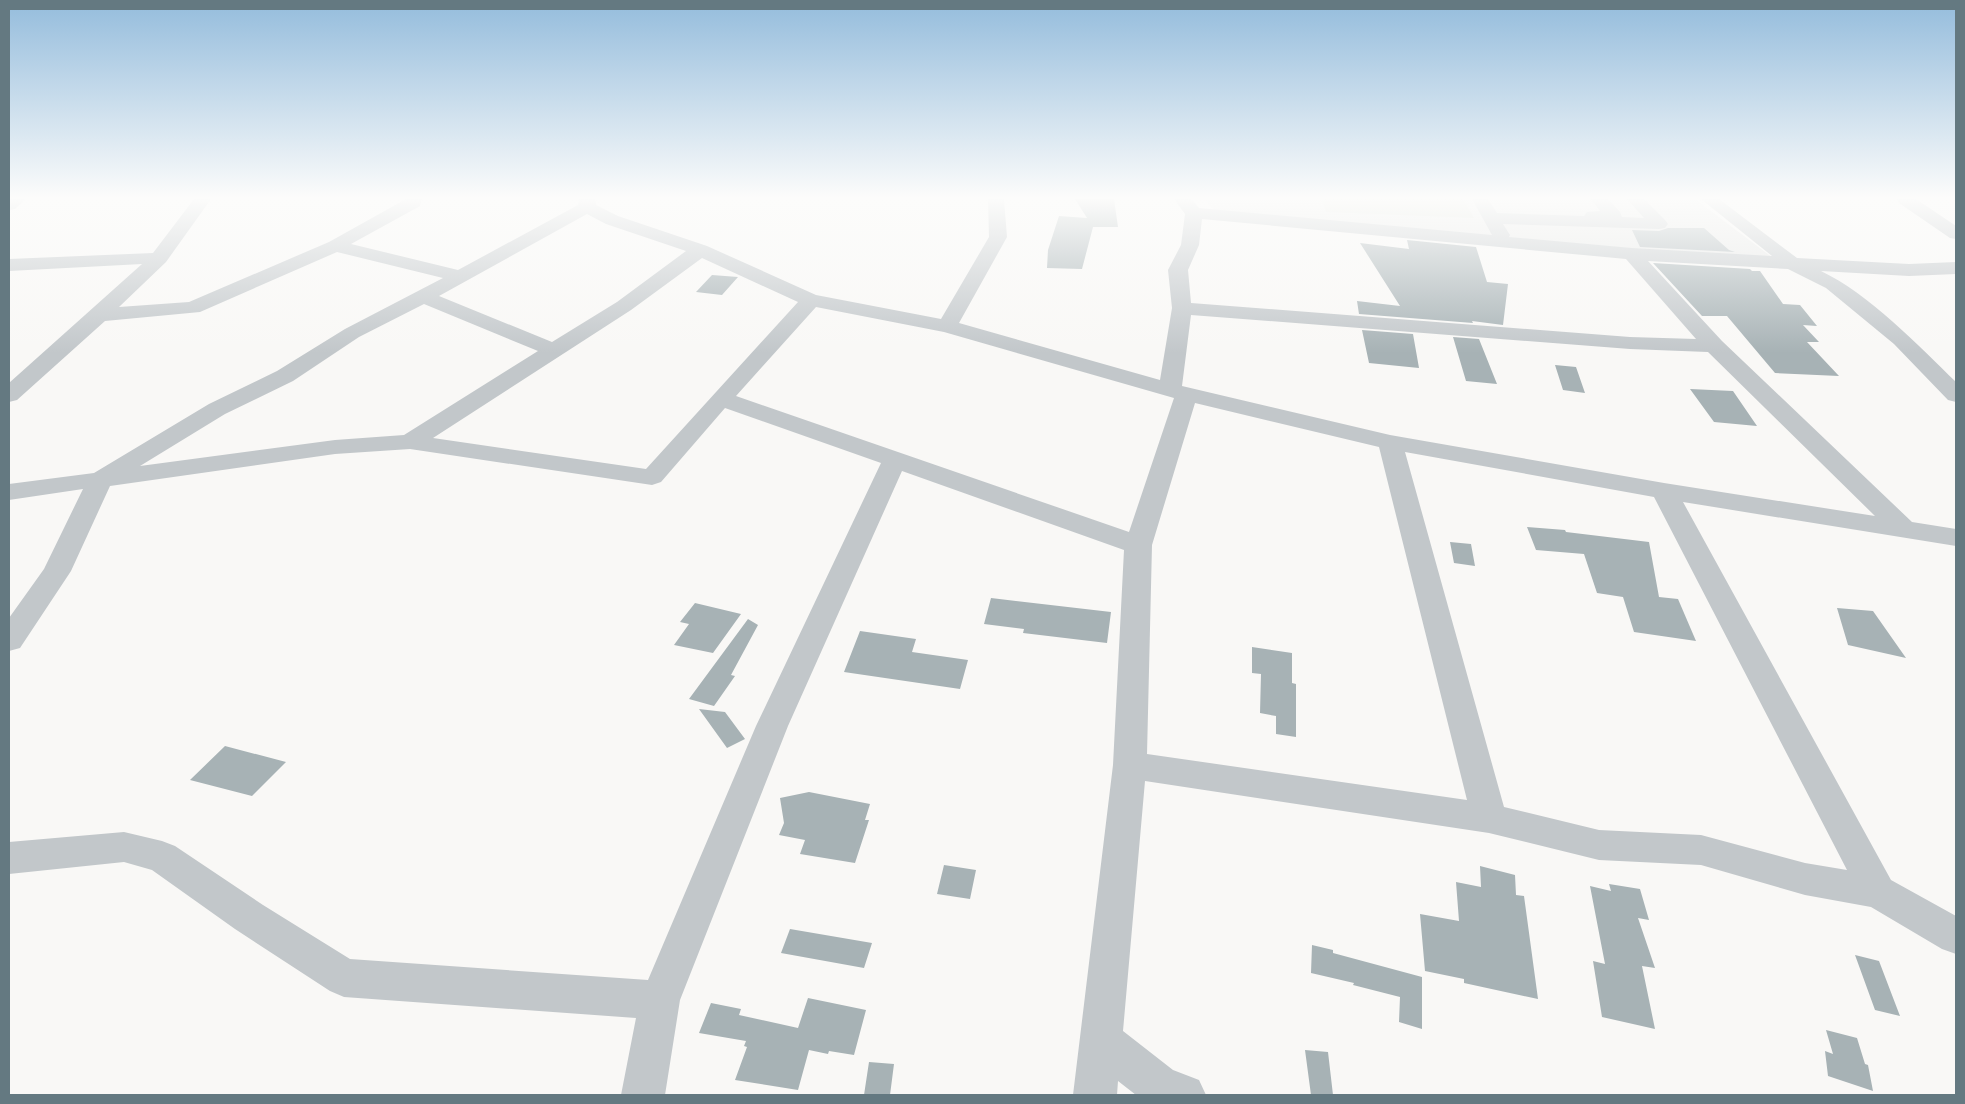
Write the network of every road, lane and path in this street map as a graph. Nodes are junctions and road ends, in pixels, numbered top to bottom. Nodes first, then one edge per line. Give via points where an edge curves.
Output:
1 (700, 250) edge
2 (165, 251) edge
3 (325, 251) edge
4 (354, 251) edge
5 (503, 251) edge
6 (701, 251) edge
7 (990, 251) edge
8 (1187, 251) edge
9 (1595, 251) edge
10 (1776, 251) edge
11 (1632, 254) junction
12 (159, 258) junction
13 (1793, 264) junction
14 (9, 265) edge
15 (1956, 268) edge
16 (458, 276) junction
17 (423, 297) junction
18 (811, 300) junction
19 (1182, 308) junction
20 (100, 315) junction
21 (947, 326) junction
22 (1714, 346) junction
23 (555, 350) junction
24 (1178, 391) junction
25 (9, 395) edge
26 (1956, 395) edge
27 (721, 399) junction
28 (410, 442) junction
29 (1390, 442) junction
30 (895, 460) junction
31 (100, 480) junction
32 (1664, 491) junction
33 (9, 492) edge
34 (1903, 528) junction
35 (1956, 537) edge
36 (1138, 545) junction
37 (9, 640) edge
38 (1130, 765) junction
39 (1489, 818) junction
40 (9, 858) edge
41 (1878, 892) junction
42 (1956, 936) edge
43 (660, 1000) junction
44 (1101, 1040) junction
45 (643, 1095) edge
46 (1095, 1095) edge
47 (1184, 1095) edge

1 - 23 street via 624,306
2 - 12 street
3 - 20 street via 193,308
4 - 16 street
5 - 16 street
6 - 18 street
7 - 21 street
8 - 19 street via 1178,270
9 - 11 street
10 - 13 street
11 - 13 street
11 - 22 street
12 - 14 street
12 - 20 street
13 - 15 street via 1910,270
13 - 26 street via 1833,284 1901,340
16 - 17 street
17 - 23 street
17 - 31 street via 352,333 285,376 217,410
18 - 21 street
18 - 27 street
19 - 22 street via 1630,343
19 - 24 street
20 - 25 street
21 - 24 street
22 - 34 street
23 - 28 street
24 - 29 street
24 - 36 street
27 - 28 street via 652,477
27 - 30 street
28 - 31 street via 335,447
29 - 32 street
29 - 39 street
30 - 36 street
30 - 43 street via 772,726
31 - 33 street
31 - 37 street via 57,571
32 - 34 street
32 - 41 street
34 - 35 street
36 - 38 street
38 - 39 street
38 - 44 street
39 - 41 street via 1599,845 1701,850 1805,879
40 - 43 street via 124,847 162,857 344,978
41 - 42 street
43 - 45 street
44 - 46 street
44 - 47 street via 1161,1088

